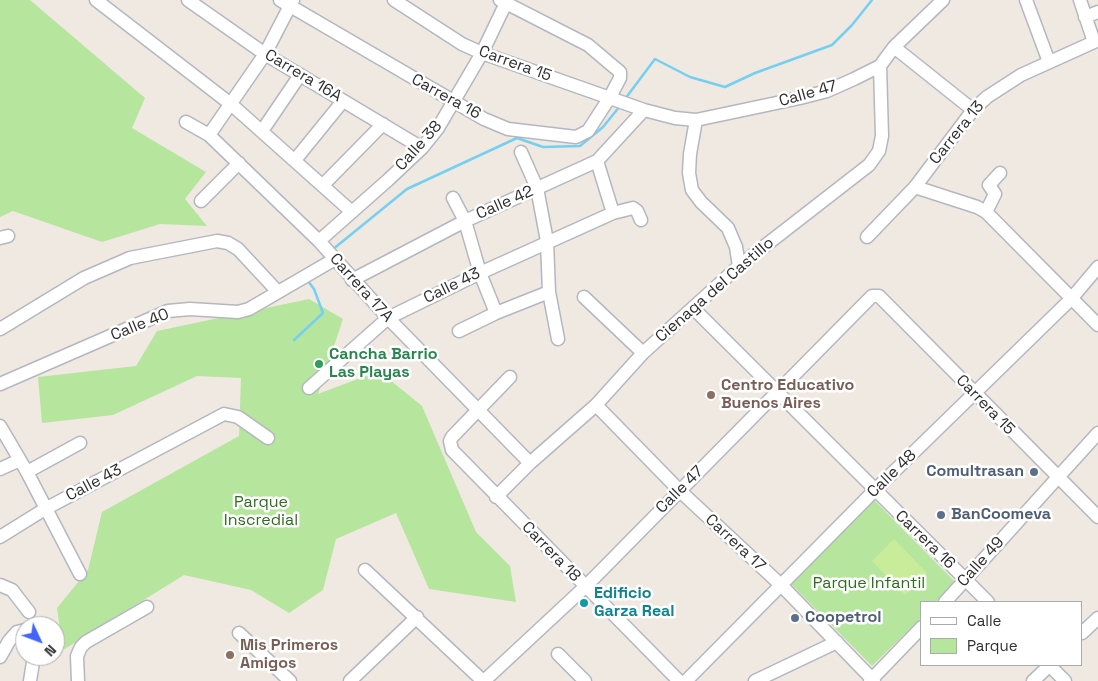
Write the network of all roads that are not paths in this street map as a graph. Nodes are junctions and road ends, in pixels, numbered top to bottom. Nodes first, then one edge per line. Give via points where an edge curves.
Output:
1 (96, 0) edge
2 (188, 0) edge
3 (394, 0) edge
4 (943, 0) edge
5 (1026, 0) edge
6 (1080, 0) edge
7 (287, 2) edge
8 (503, 2) edge
9 (1098, 12) edge
10 (1085, 17) junction
11 (894, 47) junction
12 (482, 53) junction
13 (265, 54) junction
14 (1049, 62) junction
15 (880, 66) junction
16 (300, 75) junction
17 (614, 98) junction
18 (343, 101) junction
19 (454, 102) junction
20 (232, 104) junction
21 (639, 108) junction
22 (973, 110) junction
23 (696, 120) junction
24 (186, 122) dead end
25 (384, 124) junction
26 (262, 131) junction
27 (209, 135) junction
28 (422, 148) junction
29 (521, 152) dead end
30 (295, 160) junction
31 (597, 161) junction
32 (239, 163) junction
33 (1000, 173) dead end
34 (322, 186) junction
35 (915, 187) junction
36 (537, 188) junction
37 (453, 198) dead end
38 (201, 201) dead end
39 (352, 212) junction
40 (986, 212) junction
41 (613, 213) junction
42 (641, 220) dead end
43 (465, 221) junction
44 (867, 237) dead end
45 (547, 241) junction
46 (328, 251) junction
47 (739, 266) junction
48 (1098, 267) edge
49 (480, 273) junction
50 (352, 280) junction
51 (278, 292) junction
52 (550, 292) junction
53 (872, 296) joint
54 (584, 297) dead end
55 (1071, 299) junction
56 (693, 308) junction
57 (496, 313) junction
58 (388, 318) junction
59 (1098, 325) edge
60 (0, 329) edge
61 (459, 331) dead end
62 (558, 339) dead end
63 (643, 353) junction
64 (510, 377) dead end
65 (0, 384) edge
66 (309, 388) dead end
67 (776, 394) junction
68 (974, 394) junction
69 (596, 405) junction
70 (476, 410) junction
71 (0, 426) edge
72 (1098, 433) edge
73 (268, 438) dead end
74 (80, 443) dead end
75 (4, 444) edge
76 (20, 460) junction
77 (530, 463) junction
78 (0, 470) edge
79 (27, 472) junction
80 (1057, 478) junction
81 (679, 490) junction
82 (874, 491) junction
83 (496, 496) junction
84 (45, 509) junction
85 (1098, 518) edge
86 (0, 537) edge
87 (366, 570) dead end
88 (80, 574) dead end
89 (966, 580) junction
90 (0, 585) edge
91 (782, 586) junction
92 (585, 587) junction
93 (946, 601) edge
94 (987, 601) edge
95 (147, 607) dead end
96 (29, 612) dead end
97 (416, 617) junction
98 (1098, 618) edge
99 (920, 629) edge
100 (1083, 632) edge
101 (239, 633) dead end
102 (15, 634) edge
103 (837, 642) junction
104 (558, 654) dead end
105 (0, 657) edge
106 (32, 666) edge
107 (1049, 666) edge
108 (1051, 666) edge
109 (872, 680) edge
110 (30, 681) edge
111 (78, 681) edge
112 (290, 681) edge
113 (350, 681) edge
114 (484, 681) edge
115 (585, 681) edge
116 (679, 681) edge
117 (686, 681) edge
118 (755, 681) edge
119 (1032, 681) edge
120 (1065, 681) edge

1 - 20 street
2 - 13 street, Carrera 16A
3 - 12 street, Carrera 15 via 462,44
4 - 11 street, Calle 47
5 - 14 street
6 - 10 street
7 - 13 street
7 - 19 street, Carrera 16
8 - 12 street, Calle 38
8 - 17 street, Carrera 16 via 588,45 617,68 620,78
9 - 10 street
10 - 14 street, Carrera 13 via 1094,42
11 - 15 street, Calle 47
11 - 22 street
12 - 17 street, Carrera 15
12 - 19 street, Calle 38
13 - 16 street, Carrera 16A
13 - 20 street
14 - 22 street, Carrera 13 via 987,97
15 - 23 street, Calle 47 via 826,91
15 - 47 street, Cienaga del Castillo via 882,136 879,151 869,165
16 - 18 street, Carrera 16A
16 - 26 street
17 - 19 street, Carrera 16 via 588,131 576,137 508,129
17 - 21 street, Carrera 15
18 - 25 street, Carrera 16A
18 - 30 street
19 - 28 street, Calle 38
20 - 26 street
20 - 27 street
21 - 23 street, Calle 47
21 - 31 street, Calle 42
22 - 35 street, Carrera 13
23 - 47 street via 690,154 692,190 728,228
24 - 27 street, Carrera 17A via 202,134
25 - 28 street, Carrera 16A
25 - 34 street
26 - 30 street
27 - 32 street, Carrera 17A
28 - 39 street, Calle 38
29 - 36 street
30 - 34 street
31 - 36 street, Calle 42
31 - 41 street
32 - 38 street
32 - 46 street, Carrera 17A
33 - 40 street via 989,185 995,194
34 - 39 street
35 - 40 street
35 - 44 street, Carrera 13
36 - 43 street, Calle 42
36 - 45 street
37 - 43 street
39 - 46 street, Calle 38
40 - 55 street
41 - 42 street, Calle 43 via 633,208
41 - 45 street, Calle 43
43 - 49 street
43 - 50 street, Calle 42
45 - 49 street, Calle 43
45 - 52 street
46 - 50 street, Carrera 17A
46 - 51 street, Calle 40
47 - 56 street, Cienaga del Castillo
48 - 55 street, Calle 48
49 - 57 street
49 - 58 street, Calle 43
50 - 58 street, Carrera 17A
51 - 60 street via 238,249 217,241 130,258 84,278
51 - 65 street, Calle 40 via 238,312 190,308 168,311
52 - 57 street
52 - 62 street
53 - 67 street, Calle 47
53 - 68 street, Carrera 15 via 880,296
54 - 63 street
55 - 59 street
55 - 68 street, Calle 48
56 - 63 street, Cienaga del Castillo
56 - 67 street, Carrera 16
57 - 61 street
58 - 66 street, Calle 43
58 - 70 street, Carrera 17A
63 - 69 street, Cienaga del Castillo
64 - 70 street
67 - 81 street, Calle 47
67 - 82 street, Carrera 16
68 - 80 street, Carrera 15
68 - 82 street, Calle 48
69 - 77 street, Cienaga del Castillo
69 - 81 street, Carrera 17
70 - 77 street, Carrera 17A
70 - 83 street, Carrera 18 via 450,441 452,450
71 - 75 street
72 - 80 street, Calle 49
73 - 84 street, Calle 43 via 238,417 224,414
74 - 79 street
75 - 76 street
76 - 78 street
76 - 79 street
77 - 83 street, Cienaga del Castillo
79 - 84 street
80 - 85 street, Carrera 15
80 - 89 street, Calle 49
81 - 91 street, Carrera 17
81 - 92 street, Calle 47
82 - 89 street, Carrera 16
82 - 91 street, Calle 48
83 - 92 street, Carrera 18
84 - 86 street, Calle 43
84 - 88 street
87 - 97 street
89 - 93 street, Calle 49
89 - 94 street, Carrera 16
90 - 96 street via 12,590
91 - 103 street, Carrera 17
91 - 117 street, Calle 48
92 - 114 street, Calle 47
92 - 116 street, Carrera 18
95 - 111 street via 81,647 77,656
97 - 113 street
97 - 114 street
98 - 100 street
99 - 109 street
101 - 112 street
102 - 105 street
103 - 109 street, Carrera 17
103 - 118 street
104 - 115 street
106 - 110 street
107 - 119 street
108 - 120 street

